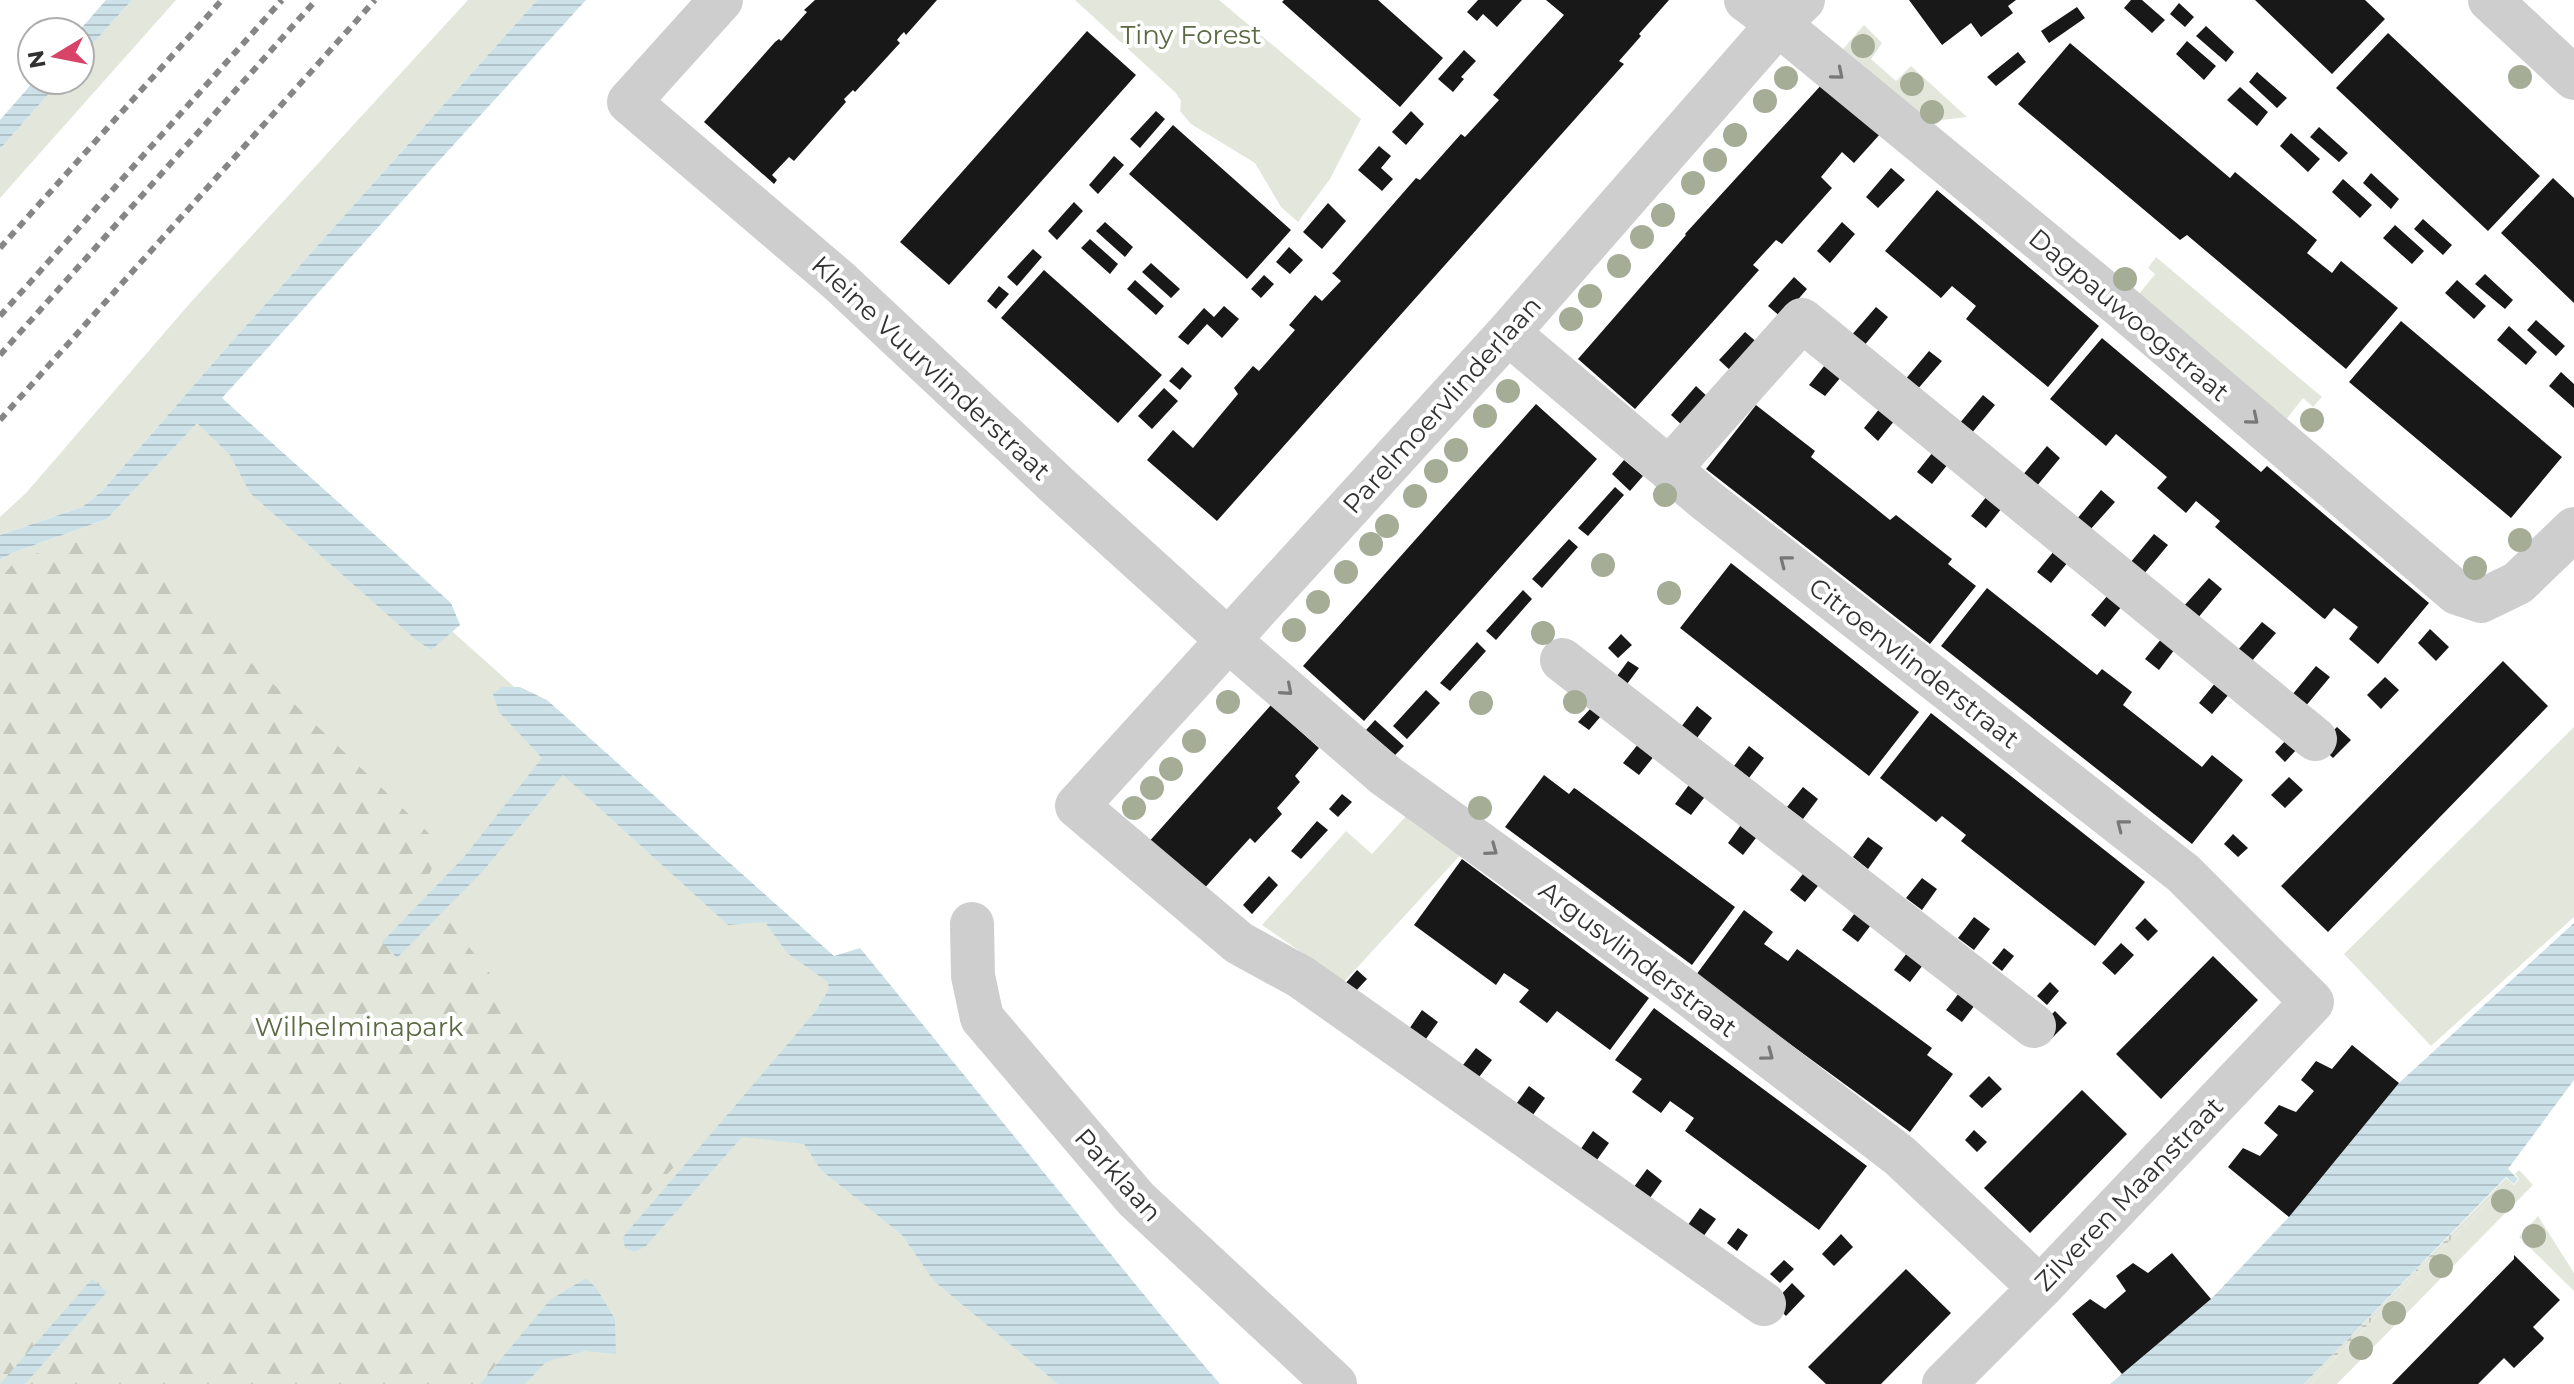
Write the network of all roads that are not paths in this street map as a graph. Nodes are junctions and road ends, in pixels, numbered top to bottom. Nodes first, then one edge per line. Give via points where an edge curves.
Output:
1 (721, 0) edge
2 (2490, 0) edge
3 (1776, 8) edge
4 (2574, 78) edge
5 (1508, 333) junction
6 (1669, 469) junction
7 (2574, 529) edge
8 (1228, 640) junction
9 (1562, 660) dead end
10 (2315, 739) dead end
11 (972, 924) dead end
12 (2312, 1002) joint
13 (2034, 1026) dead end
14 (2040, 1288) junction
15 (1764, 1304) dead end
16 (1335, 1384) edge
17 (1944, 1384) edge

1 - 8 street, Kleine Vuurvlinderstraat via 629,102 839,281
2 - 4 street
3 - 5 street, Parelmoervlinderlaan
3 -> 7 street, Dagpauwoogstraat via 2457,593 2481,601 2518,583
5 - 6 street, Citroenvlinderstraat
5 - 8 street, Parelmoervlinderlaan
6 - 10 street via 1802,320
12 -> 6 street, Citroenvlinderstraat via 2183,873
8 -> 14 street, Argusvlinderstraat via 1386,776 1682,989 1906,1162
8 - 15 street, Parelmoervlinderlaan via 1077,806 1239,943 1301,977
9 - 13 street
11 - 16 street, Parklaan via 973,976 982,1018 1136,1199
12 - 14 street, Zilveren Maanstraat
14 - 17 street, Zilveren Maanstraat

